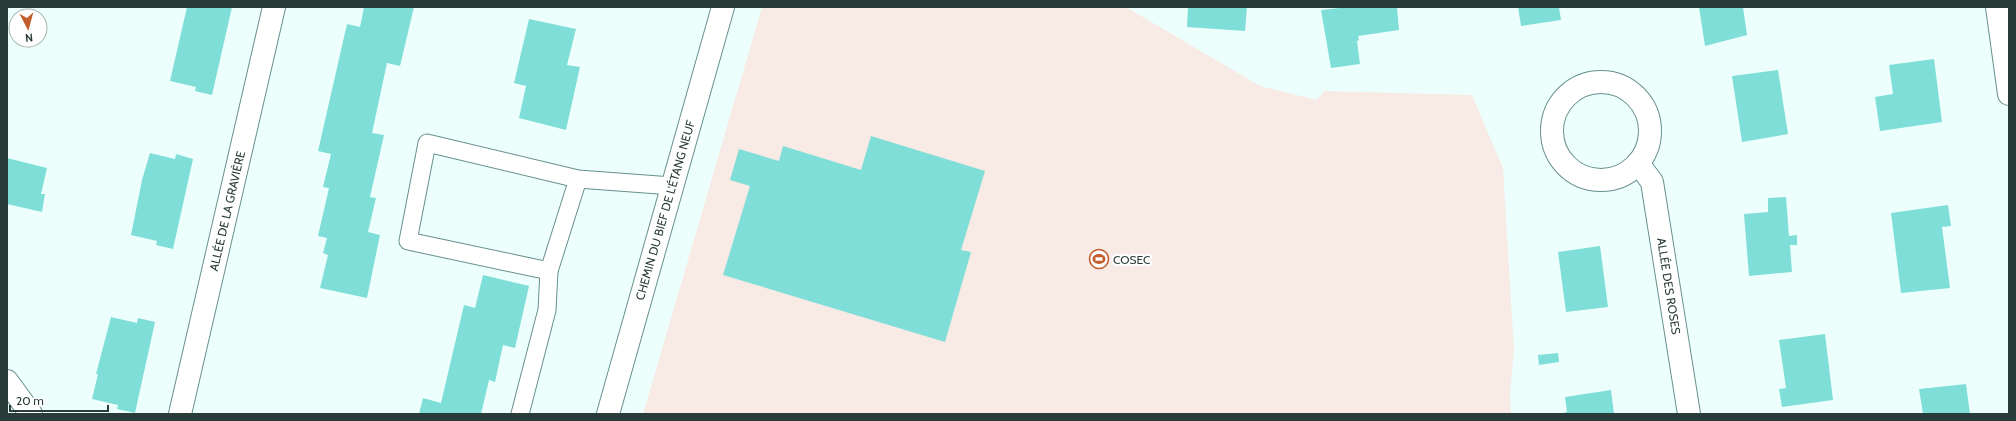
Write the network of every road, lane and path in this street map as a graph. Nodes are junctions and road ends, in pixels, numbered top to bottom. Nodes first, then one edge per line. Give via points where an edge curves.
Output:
1 (274, 7) edge
2 (722, 7) edge
3 (1997, 7) edge
4 (2009, 94) edge
5 (1638, 163) junction
6 (578, 179) junction
7 (672, 186) junction
8 (549, 271) junction
9 (7, 381) edge
10 (31, 414) edge
11 (180, 414) edge
12 (520, 414) edge
13 (608, 414) edge
14 (1688, 414) edge

1 - 11 street, ALLÉE DE LA GRAVIÈRE
2 - 7 street, CHEMIN DU BIEF DE L'ÉTANG NEUF
3 - 4 street
5 - 5 street via 1647,150 1650,121 1644,105 1632,92 1614,83 1597,81 1581,86 1564,98 1553,119 1553,142 1559,157 1571,170 1592,179 1609,179 1625,174
5 - 14 street, ALLÉE DES ROSES via 1652,182
6 - 7 lane
6 - 8 lane
6 - 8 lane via 427,143 408,241
7 - 13 street, CHEMIN DU BIEF DE L'ÉTANG NEUF
8 - 12 lane via 548,310
9 - 10 street

